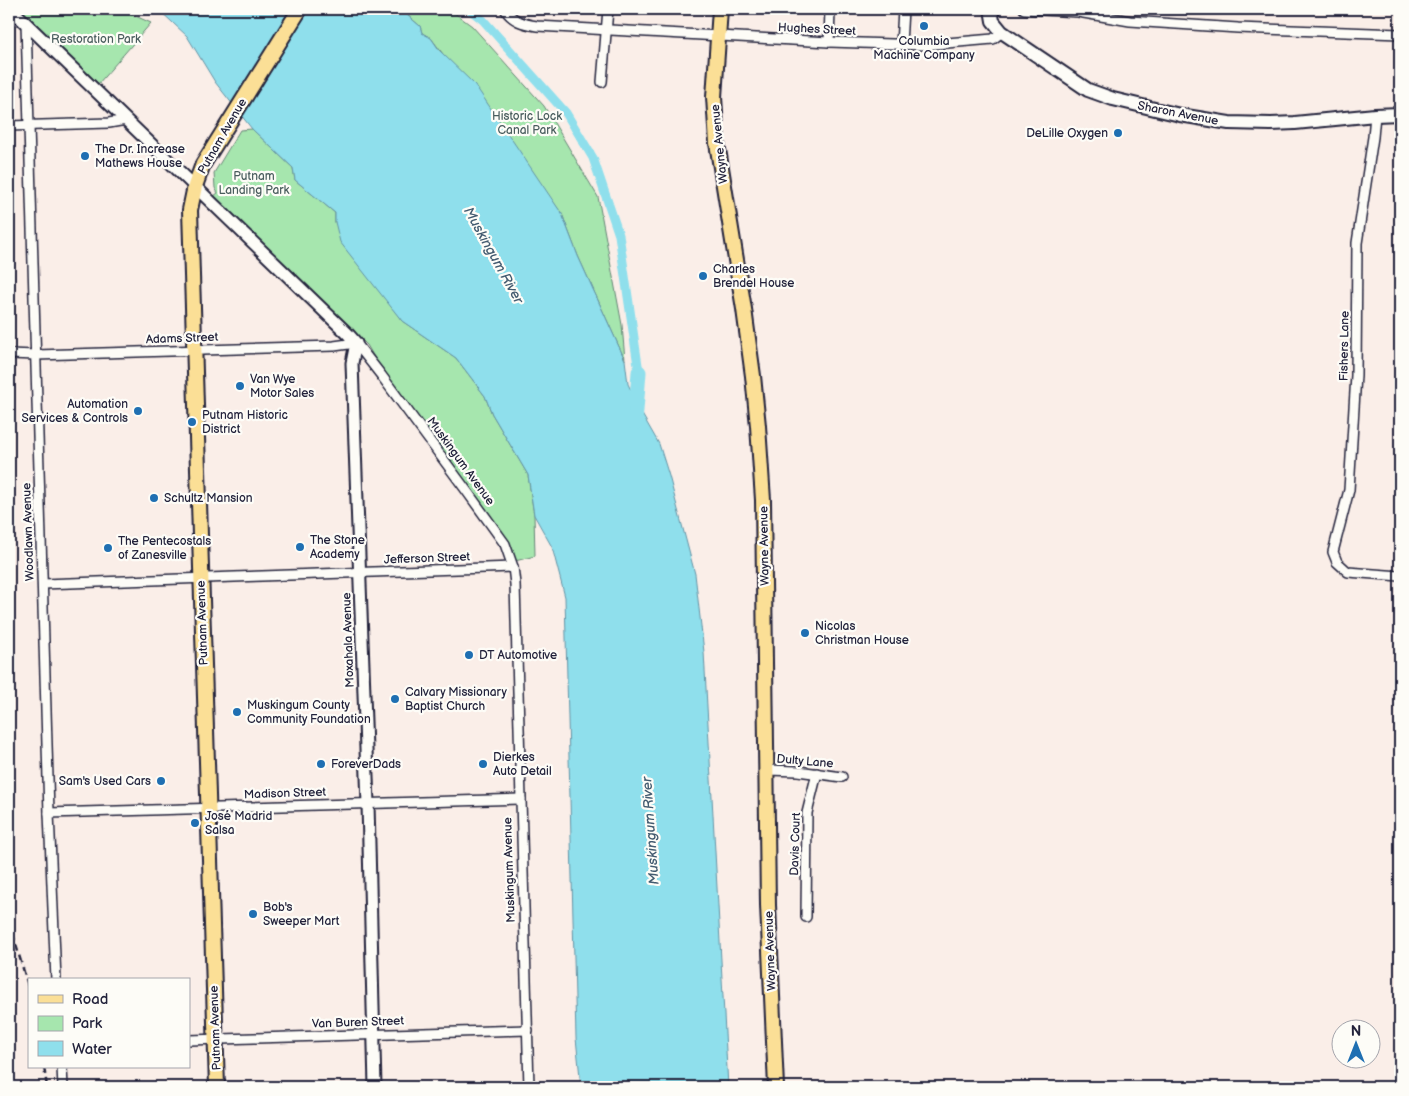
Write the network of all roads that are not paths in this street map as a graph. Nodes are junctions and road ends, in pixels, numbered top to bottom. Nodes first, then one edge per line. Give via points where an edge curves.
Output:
1 (11, 9) edge
2 (300, 9) edge
3 (608, 9) edge
4 (720, 9) edge
5 (830, 9) edge
6 (903, 9) edge
7 (991, 9) edge
8 (1024, 9) edge
9 (508, 12) edge
10 (26, 24) junction
11 (606, 30) junction
12 (1002, 32) junction
13 (1400, 34) edge
14 (718, 36) junction
15 (829, 42) junction
16 (901, 45) junction
17 (602, 82) dead end
18 (1400, 114) edge
19 (1375, 115) junction
20 (126, 120) junction
21 (28, 125) junction
22 (9, 126) edge
23 (195, 186) junction
24 (356, 343) junction
25 (194, 350) junction
26 (9, 354) edge
27 (36, 355) junction
28 (513, 567) junction
29 (360, 573) junction
30 (1400, 576) edge
31 (201, 578) junction
32 (43, 584) junction
33 (767, 770) junction
34 (817, 773) junction
35 (842, 777) dead end
36 (521, 799) junction
37 (368, 804) junction
38 (208, 808) junction
39 (49, 813) junction
40 (806, 917) dead end
41 (56, 978) edge
42 (528, 1030) junction
43 (374, 1034) junction
44 (215, 1039) junction
45 (190, 1040) edge
46 (62, 1068) edge
47 (63, 1087) edge
48 (217, 1087) edge
49 (375, 1087) edge
50 (529, 1087) edge
51 (776, 1087) edge

1 - 10 street, Muskingum Avenue
2 - 23 main road, Putnam Avenue via 202,164
3 - 11 street
4 - 14 main road, Wayne Avenue
5 - 15 street
6 - 16 street
7 - 12 main road, Sharon Avenue via 993,21
8 - 13 street via 1078,12 1130,21
9 - 11 street, Hughes Street via 530,25
10 - 20 street, Muskingum Avenue
10 - 21 street, Woodlawn Avenue
11 - 14 street, Hughes Street
11 - 17 street
12 - 16 street, Hughes Street via 993,39 976,42
12 - 19 main road, Sharon Avenue via 1088,90 1180,115 1229,123 1271,124
14 - 15 street, Hughes Street
14 - 33 main road, Wayne Avenue via 714,97 717,143 758,418 764,521
15 - 16 street, Hughes Street
18 - 19 main road, Sharon Avenue
19 - 30 street, Fishers Lane via 1357,243 1356,375 1349,490 1333,552 1337,562 1348,572
20 - 21 street
20 - 23 street, Muskingum Avenue
21 - 22 street
21 - 27 street, Woodlawn Avenue
23 - 24 street, Muskingum Avenue
23 - 25 main road, Putnam Avenue via 190,210
24 - 25 street, Adams Street
24 - 28 street, Muskingum Avenue via 505,544
24 - 29 street, Moxahala Avenue via 352,363
25 - 27 street, Adams Street
25 - 31 main road, Putnam Avenue
26 - 27 street, Adams Street
27 - 32 street, Woodlawn Avenue
28 - 29 street, Jefferson Street
28 - 36 street, Muskingum Avenue
29 - 31 street, Jefferson Street
29 - 37 street, Moxahala Avenue
31 - 32 street, Jefferson Street
31 - 38 main road, Putnam Avenue
32 - 39 street, Woodlawn Avenue
33 - 34 street, Dulty Lane
33 - 51 main road, Wayne Avenue via 768,905
34 - 35 street, Dulty Lane
34 - 40 street, Davis Court via 807,813
36 - 37 street, Madison Street
36 - 42 street, Muskingum Avenue
37 - 38 street, Madison Street
37 - 43 street, Moxahala Avenue
38 - 39 street, Madison Street
38 - 44 main road, Putnam Avenue
39 - 41 street, Woodlawn Avenue
42 - 43 street, Van Buren Street
42 - 50 street, Muskingum Avenue
43 - 44 street, Van Buren Street
43 - 49 street, Moxahala Avenue
44 - 45 street, Van Buren Street
44 - 48 main road, Putnam Avenue
46 - 47 street

